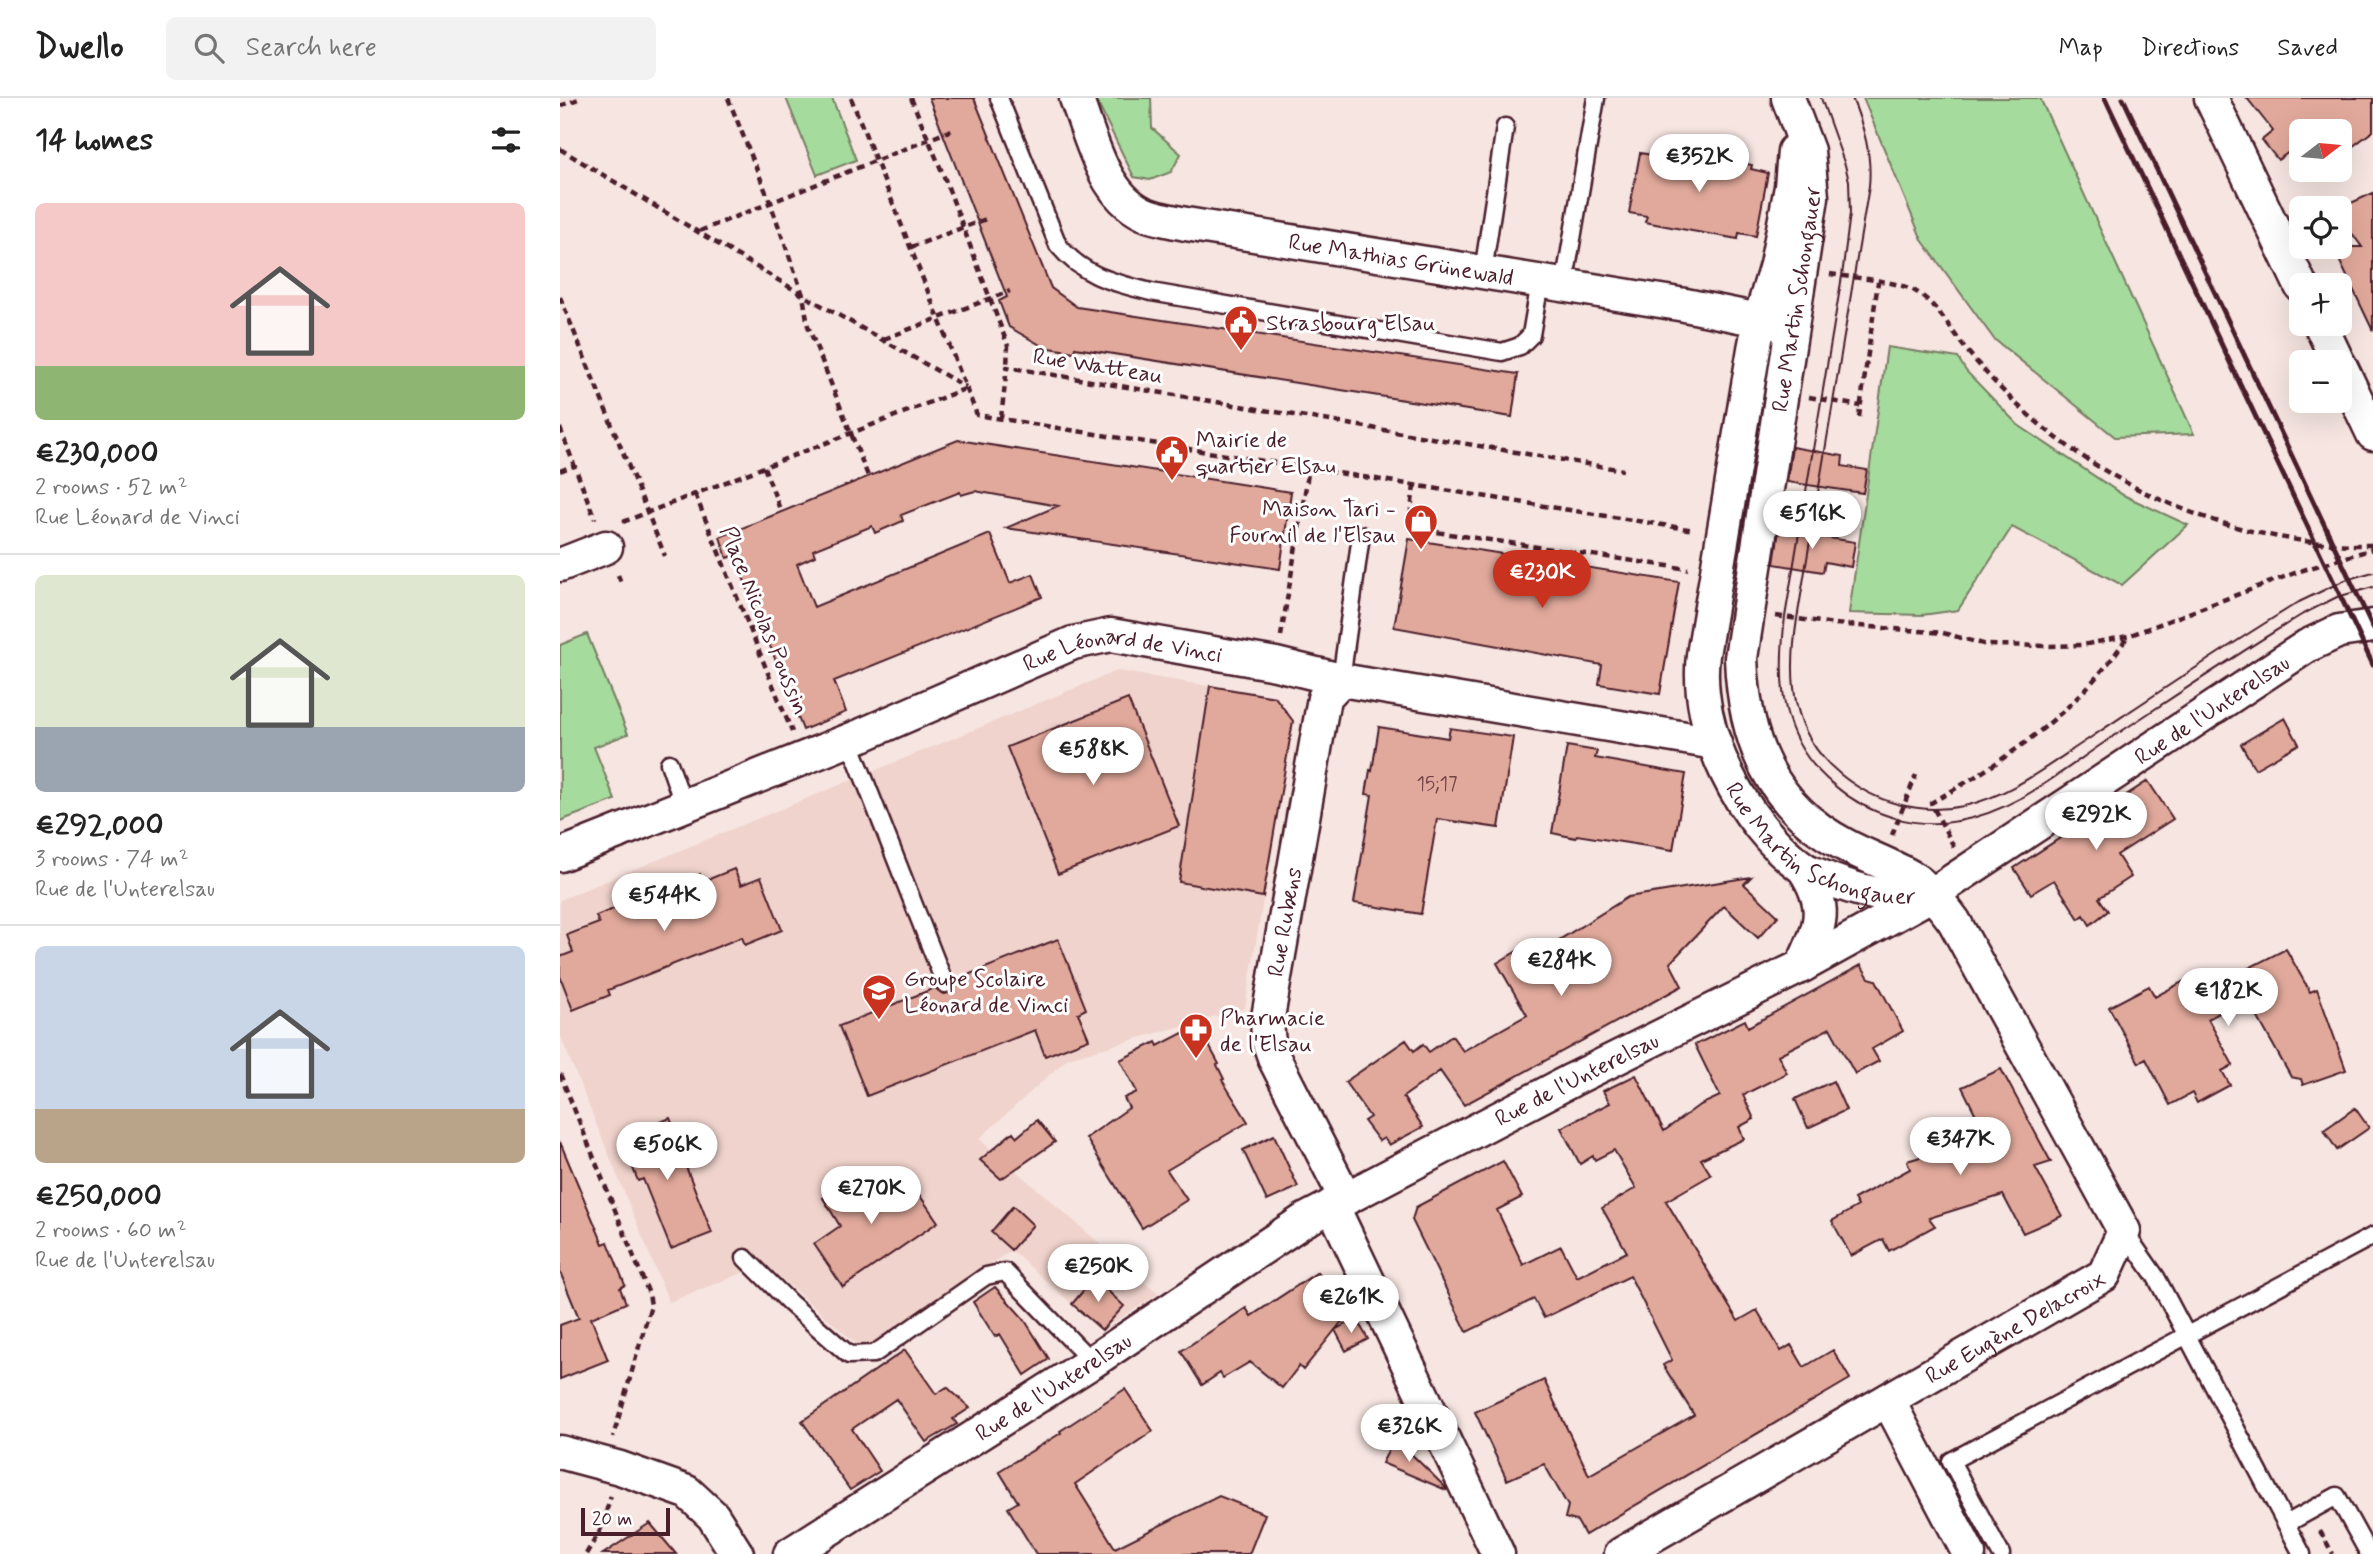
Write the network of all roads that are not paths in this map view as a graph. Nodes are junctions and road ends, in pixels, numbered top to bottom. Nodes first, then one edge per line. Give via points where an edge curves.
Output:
1 (999, 98) edge
2 (1076, 98) edge
3 (1596, 98) edge
4 (1787, 98) edge
5 (2211, 98) edge
6 (1505, 127) dead end
7 (1483, 272) junction
8 (2295, 273) edge
9 (1552, 284) junction
10 (1760, 319) junction
11 (1794, 327) junction
12 (2352, 391) edge
13 (2373, 434) edge
14 (1361, 535) dead end
15 (603, 539) road end
16 (560, 565) edge
17 (2373, 626) edge
18 (1341, 680) junction
19 (849, 740) junction
20 (1715, 743) junction
21 (669, 763) dead end
22 (684, 806) junction
23 (560, 855) edge
24 (1804, 869) junction
25 (1931, 894) junction
26 (1802, 966) junction
27 (945, 984) dead end
28 (1339, 1201) junction
29 (2124, 1231) junction
30 (2373, 1236) edge
31 (745, 1258) dead end
32 (2186, 1336) junction
33 (1092, 1362) junction
34 (1888, 1400) junction
35 (560, 1452) edge
36 (2286, 1524) junction
37 (810, 1549) edge
38 (737, 1554) edge
39 (1498, 1554) edge
40 (1621, 1554) edge
41 (1969, 1554) edge
42 (2001, 1554) edge
43 (2302, 1554) edge
44 (2368, 1554) edge

1 - 9 lane via 1058,245 1088,273 1118,284 1502,352 1520,346 1531,335
2 - 7 street, Rue Mathias Grünewald via 1114,187 1143,213
3 - 9 lane
4 - 10 street, Rue Martin Schongauer via 1794,146 1791,187
4 - 11 street, Rue Martin Schongauer via 1806,144 1812,197
5 - 8 street
6 - 7 lane
7 - 9 street, Rue Mathias Grünewald
9 - 10 street, Rue Mathias Grünewald
10 - 11 street, Rue Mathias Grünewald
10 - 20 street, Rue Martin Schongauer via 1701,670
11 - 25 street, Rue Martin Schongauer via 1741,658 1752,732 1770,778 1791,805 1843,844 1914,879
12 - 13 street
14 - 18 lane
15 - 16 street
17 - 25 street, Rue de l'Unterelsau via 2339,631 2306,646
18 - 19 street, Rue Léonard de Vinci via 1111,635 1073,643
18 - 20 street, Rue Léonard de Vinci
18 - 28 street, Rue Rubens via 1324,698 1266,1023 1275,1060
19 - 22 street, Rue Léonard de Vinci
19 - 27 lane
20 - 24 street, Rue Martin Schongauer via 1746,808
21 - 22 lane
22 - 23 street, Rue Léonard de Vinci
24 - 25 street, Rue Martin Schongauer via 1864,893
24 - 26 street via 1820,904 1814,940
25 - 26 street, Rue de l'Unterelsau
25 - 29 street via 1954,920
26 - 28 street, Rue de l'Unterelsau
28 - 33 street, Rue de l'Unterelsau
28 - 39 street, Rue Rubens
29 - 32 lane via 2156,1278
29 - 34 street, Rue Eugène Delacroix via 2104,1275
30 - 32 lane
31 - 33 lane via 849,1355 874,1354 985,1276 1005,1272
32 - 36 lane
32 - 42 lane via 1951,1461
33 - 37 street, Rue de l'Unterelsau
34 - 40 street, Rue Eugène Delacroix
34 - 41 street
35 - 38 street via 687,1492 713,1516
36 - 43 lane
36 - 44 lane via 2337,1496

